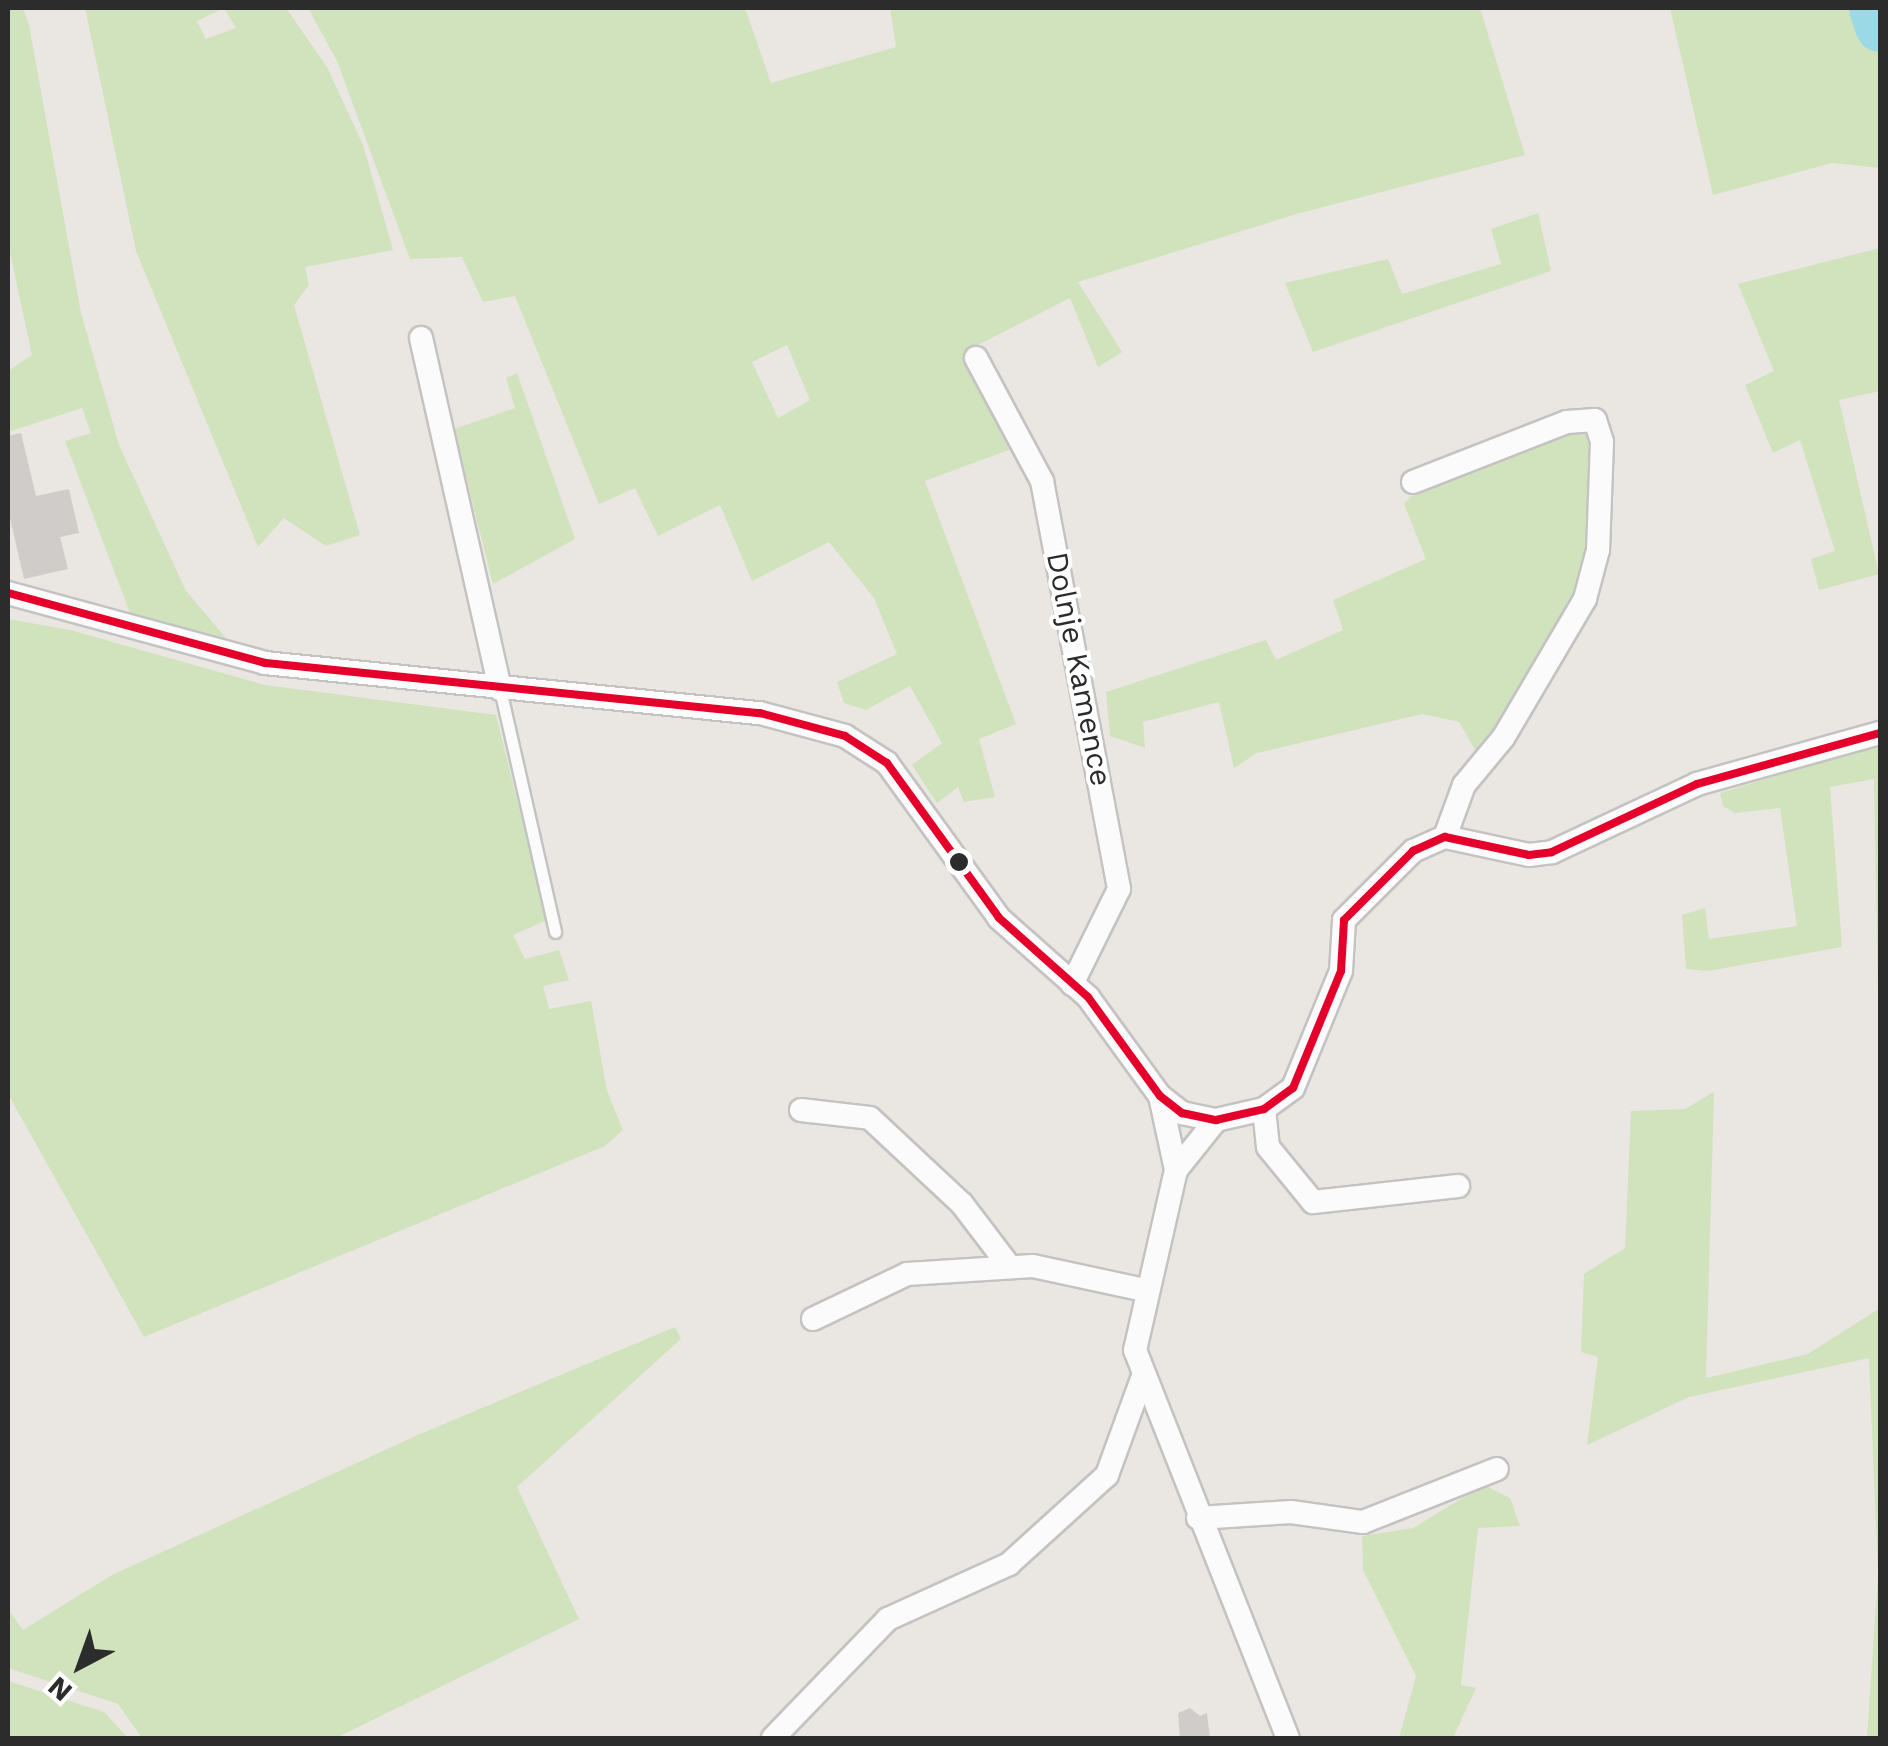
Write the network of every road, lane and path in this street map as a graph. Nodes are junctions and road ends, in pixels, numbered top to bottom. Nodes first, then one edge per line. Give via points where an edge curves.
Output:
1 (421, 338) dead end
2 (976, 358) dead end
3 (1412, 482) dead end
4 (8, 593) edge
5 (500, 689) junction
6 (1880, 733) edge
7 (1445, 836) junction
8 (555, 932) dead end
9 (1072, 984) junction
10 (1160, 1096) junction
11 (1264, 1109) junction
12 (801, 1110) dead end
13 (1216, 1120) junction
14 (1176, 1170) junction
15 (1458, 1186) dead end
16 (1010, 1267) junction
17 (1144, 1290) junction
18 (813, 1318) dead end
19 (1143, 1376) junction
20 (1497, 1470) dead end
21 (1198, 1518) junction
22 (772, 1738) edge
23 (1288, 1738) edge

1 - 5 street
2 - 9 street, Dolnje Kamence via 1042,481 1119,889
3 - 7 street via 1567,422 1595,420 1602,442 1598,550 1585,599 1504,738 1464,785
4 - 5 street via 265,663
5 - 8 lane
5 - 9 street via 760,713 845,736 887,763 999,918
6 - 7 street via 1696,784 1552,852 1529,855
7 - 11 street via 1414,851 1344,920 1341,971 1306,1061 1293,1088
9 - 10 street
10 - 13 street via 1182,1113
10 - 14 street
11 - 13 street
11 - 15 street via 1268,1147 1312,1202
12 - 16 street via 870,1118 962,1204
13 - 14 street
14 - 17 street
16 - 17 street
16 - 18 street via 907,1274
17 - 19 street via 1135,1350
19 - 21 street
19 - 22 street via 1107,1475 1009,1564 888,1619
20 - 21 street via 1363,1522 1291,1512
21 - 23 street

